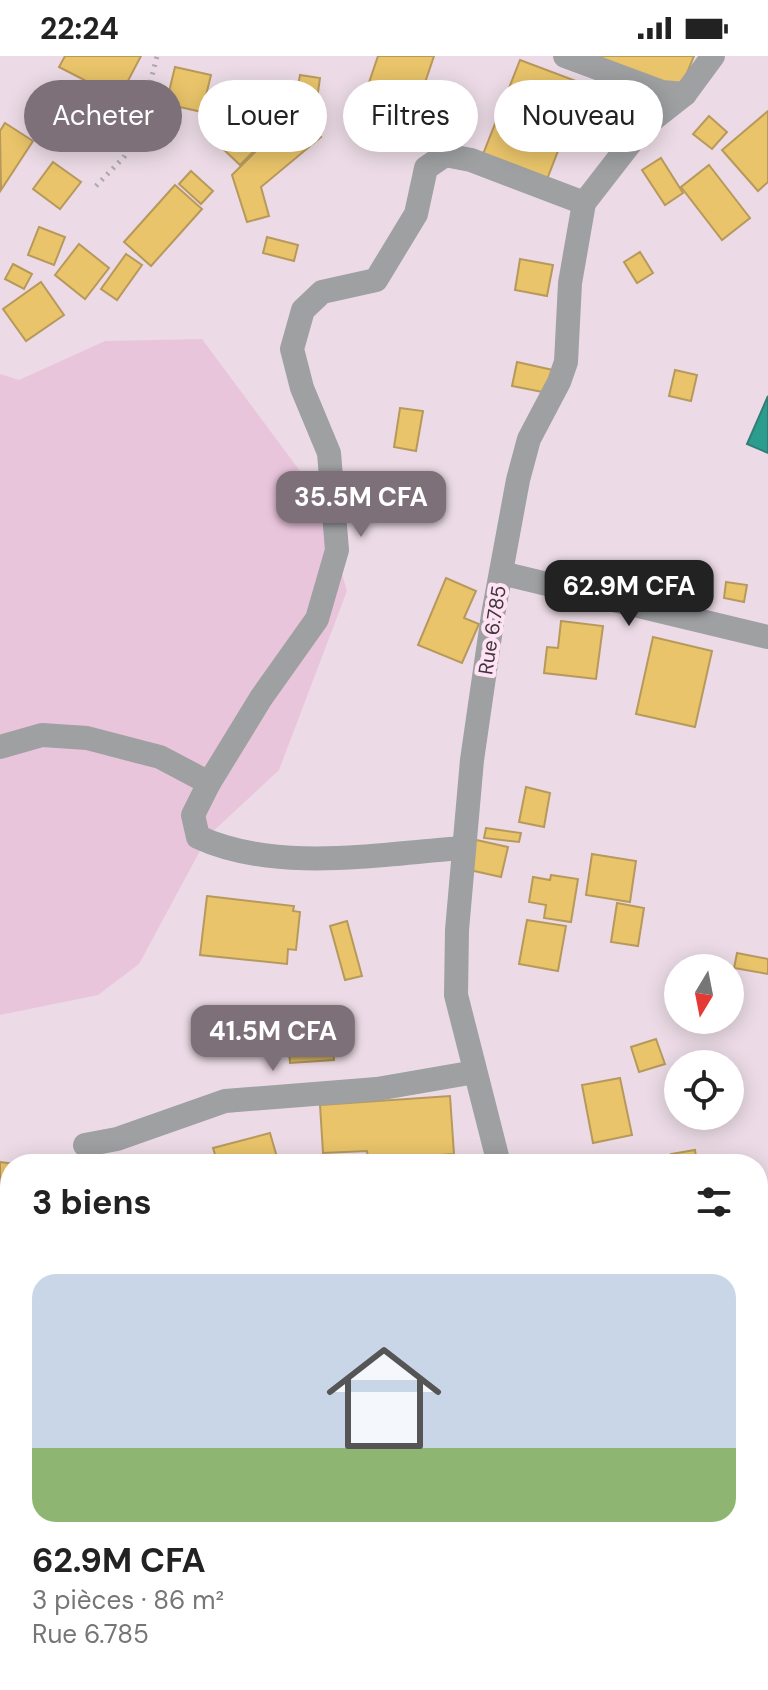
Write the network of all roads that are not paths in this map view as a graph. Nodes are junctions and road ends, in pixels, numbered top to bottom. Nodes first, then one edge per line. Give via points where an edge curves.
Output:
1 (565, 56) edge
2 (713, 56) edge
3 (685, 94) junction
4 (584, 203) junction
5 (501, 573) junction
6 (768, 637) edge
7 (0, 747) edge
8 (209, 783) junction
9 (463, 848) junction
10 (475, 1072) junction
11 (85, 1145) dead end
12 (496, 1154) edge

1 - 3 street via 662,92
2 - 3 street, Rue 6.785
3 - 4 street, Rue 6.785 via 643,127
4 - 5 street, Rue 6.785 via 570,283 566,362 529,439
4 - 8 street via 445,155 426,168 416,214 376,280 322,292 303,310 292,349 329,453 337,550 317,619
5 - 6 street
5 - 9 street, Rue 6.785
7 - 8 street via 42,735 87,738 160,757
8 - 9 street via 193,815 198,837 223,849 278,858
9 - 10 street, Rue 6.785 via 456,995
10 - 11 street via 377,1089 225,1101
10 - 12 street, Rue 6.785

